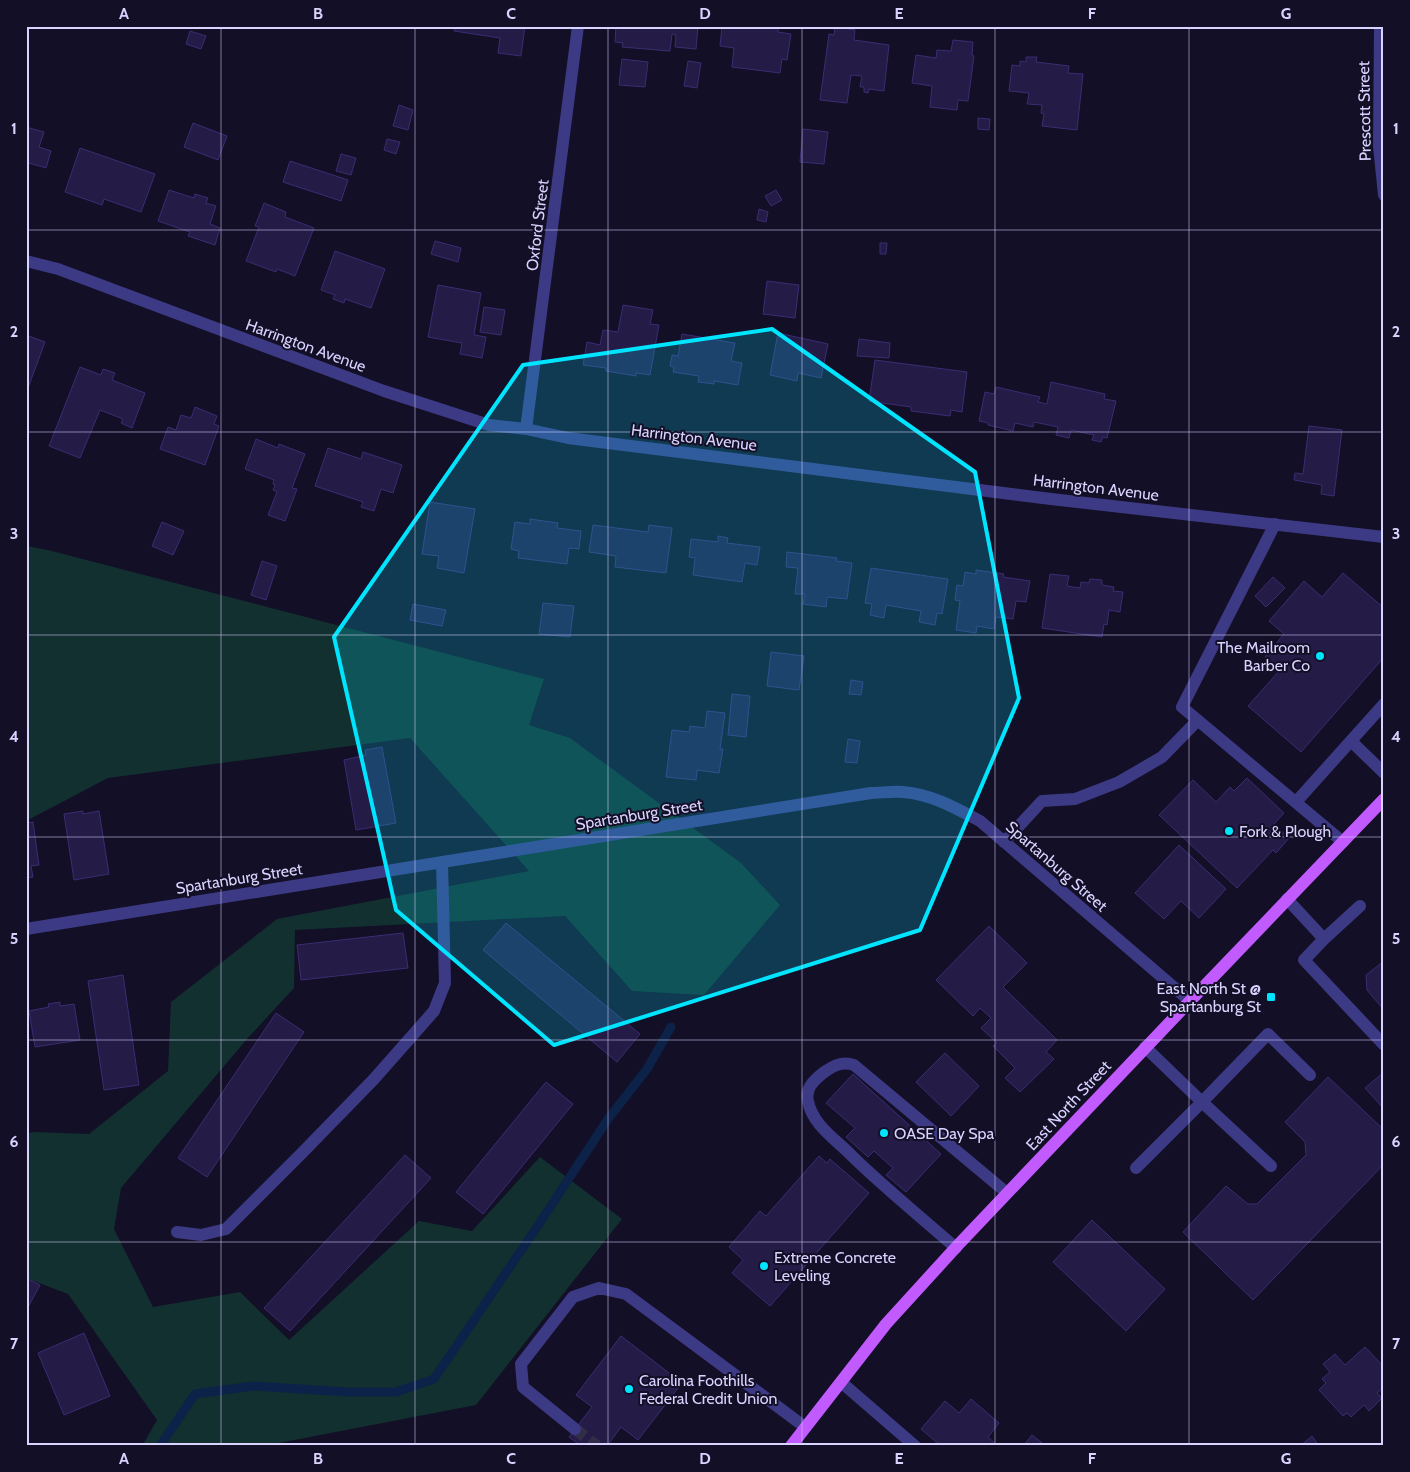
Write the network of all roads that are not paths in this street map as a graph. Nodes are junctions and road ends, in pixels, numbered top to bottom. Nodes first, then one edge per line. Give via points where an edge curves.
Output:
1 (578, 26) edge
2 (1380, 26) edge
3 (1381, 96) edge
4 (1384, 195) edge
5 (26, 261) edge
6 (526, 429) junction
7 (1275, 524) junction
8 (1384, 537) edge
9 (1384, 704) edge
10 (1198, 720) junction
11 (1351, 741) junction
12 (1384, 773) edge
13 (1384, 799) edge
14 (1296, 802) junction
15 (1004, 842) junction
16 (1343, 842) junction
17 (442, 862) junction
18 (1287, 899) junction
19 (1360, 906) dead end
20 (26, 929) edge
21 (1324, 940) junction
22 (1190, 1001) junction
23 (1384, 1045) edge
24 (1145, 1047) junction
25 (1310, 1075) dead end
26 (1202, 1102) junction
27 (1271, 1166) dead end
28 (1136, 1168) dead end
29 (1007, 1193) junction
30 (176, 1232) dead end
31 (956, 1248) junction
32 (841, 1382) junction
33 (805, 1427) junction
34 (575, 1429) tunnel mouth
35 (791, 1446) edge
36 (916, 1446) edge

1 - 6 street, Oxford Street
2 - 3 street, Prescott Street
3 - 4 street, Prescott Street via 1379,146
5 - 6 street, Harrington Avenue via 58,269 384,391 489,425
6 - 7 street, Harrington Avenue via 568,438
7 - 8 street, Harrington Avenue
7 - 10 street via 1182,707
9 - 11 street
10 - 14 street
10 - 15 street via 1162,756 1119,782 1075,799 1042,801
11 - 12 street
11 - 14 street
13 - 16 main road, East North Street
14 - 16 street
15 - 17 street, Spartanburg Street via 980,821 958,809 932,798 895,792
15 - 22 street, Spartanburg Street
16 - 18 main road, East North Street
17 - 20 street, Spartanburg Street
17 - 30 street via 445,983 434,1012 226,1229 201,1235
18 - 21 street
18 - 22 main road, East North Street
19 - 21 street
21 - 23 street via 1304,960
22 - 24 main road, East North Street
24 - 26 street
24 - 29 main road, East North Street
25 - 26 street via 1268,1034
26 - 27 street
26 - 28 street
29 - 31 main road, East North Street
29 - 31 street via 854,1066 837,1064 810,1084 808,1101 816,1119 862,1166
31 - 32 main road, East North Street via 886,1324
32 - 33 main road, East North Street
32 - 36 street
33 - 34 street via 626,1294 599,1288 573,1297 521,1364 523,1387
33 - 35 main road, East North Street

